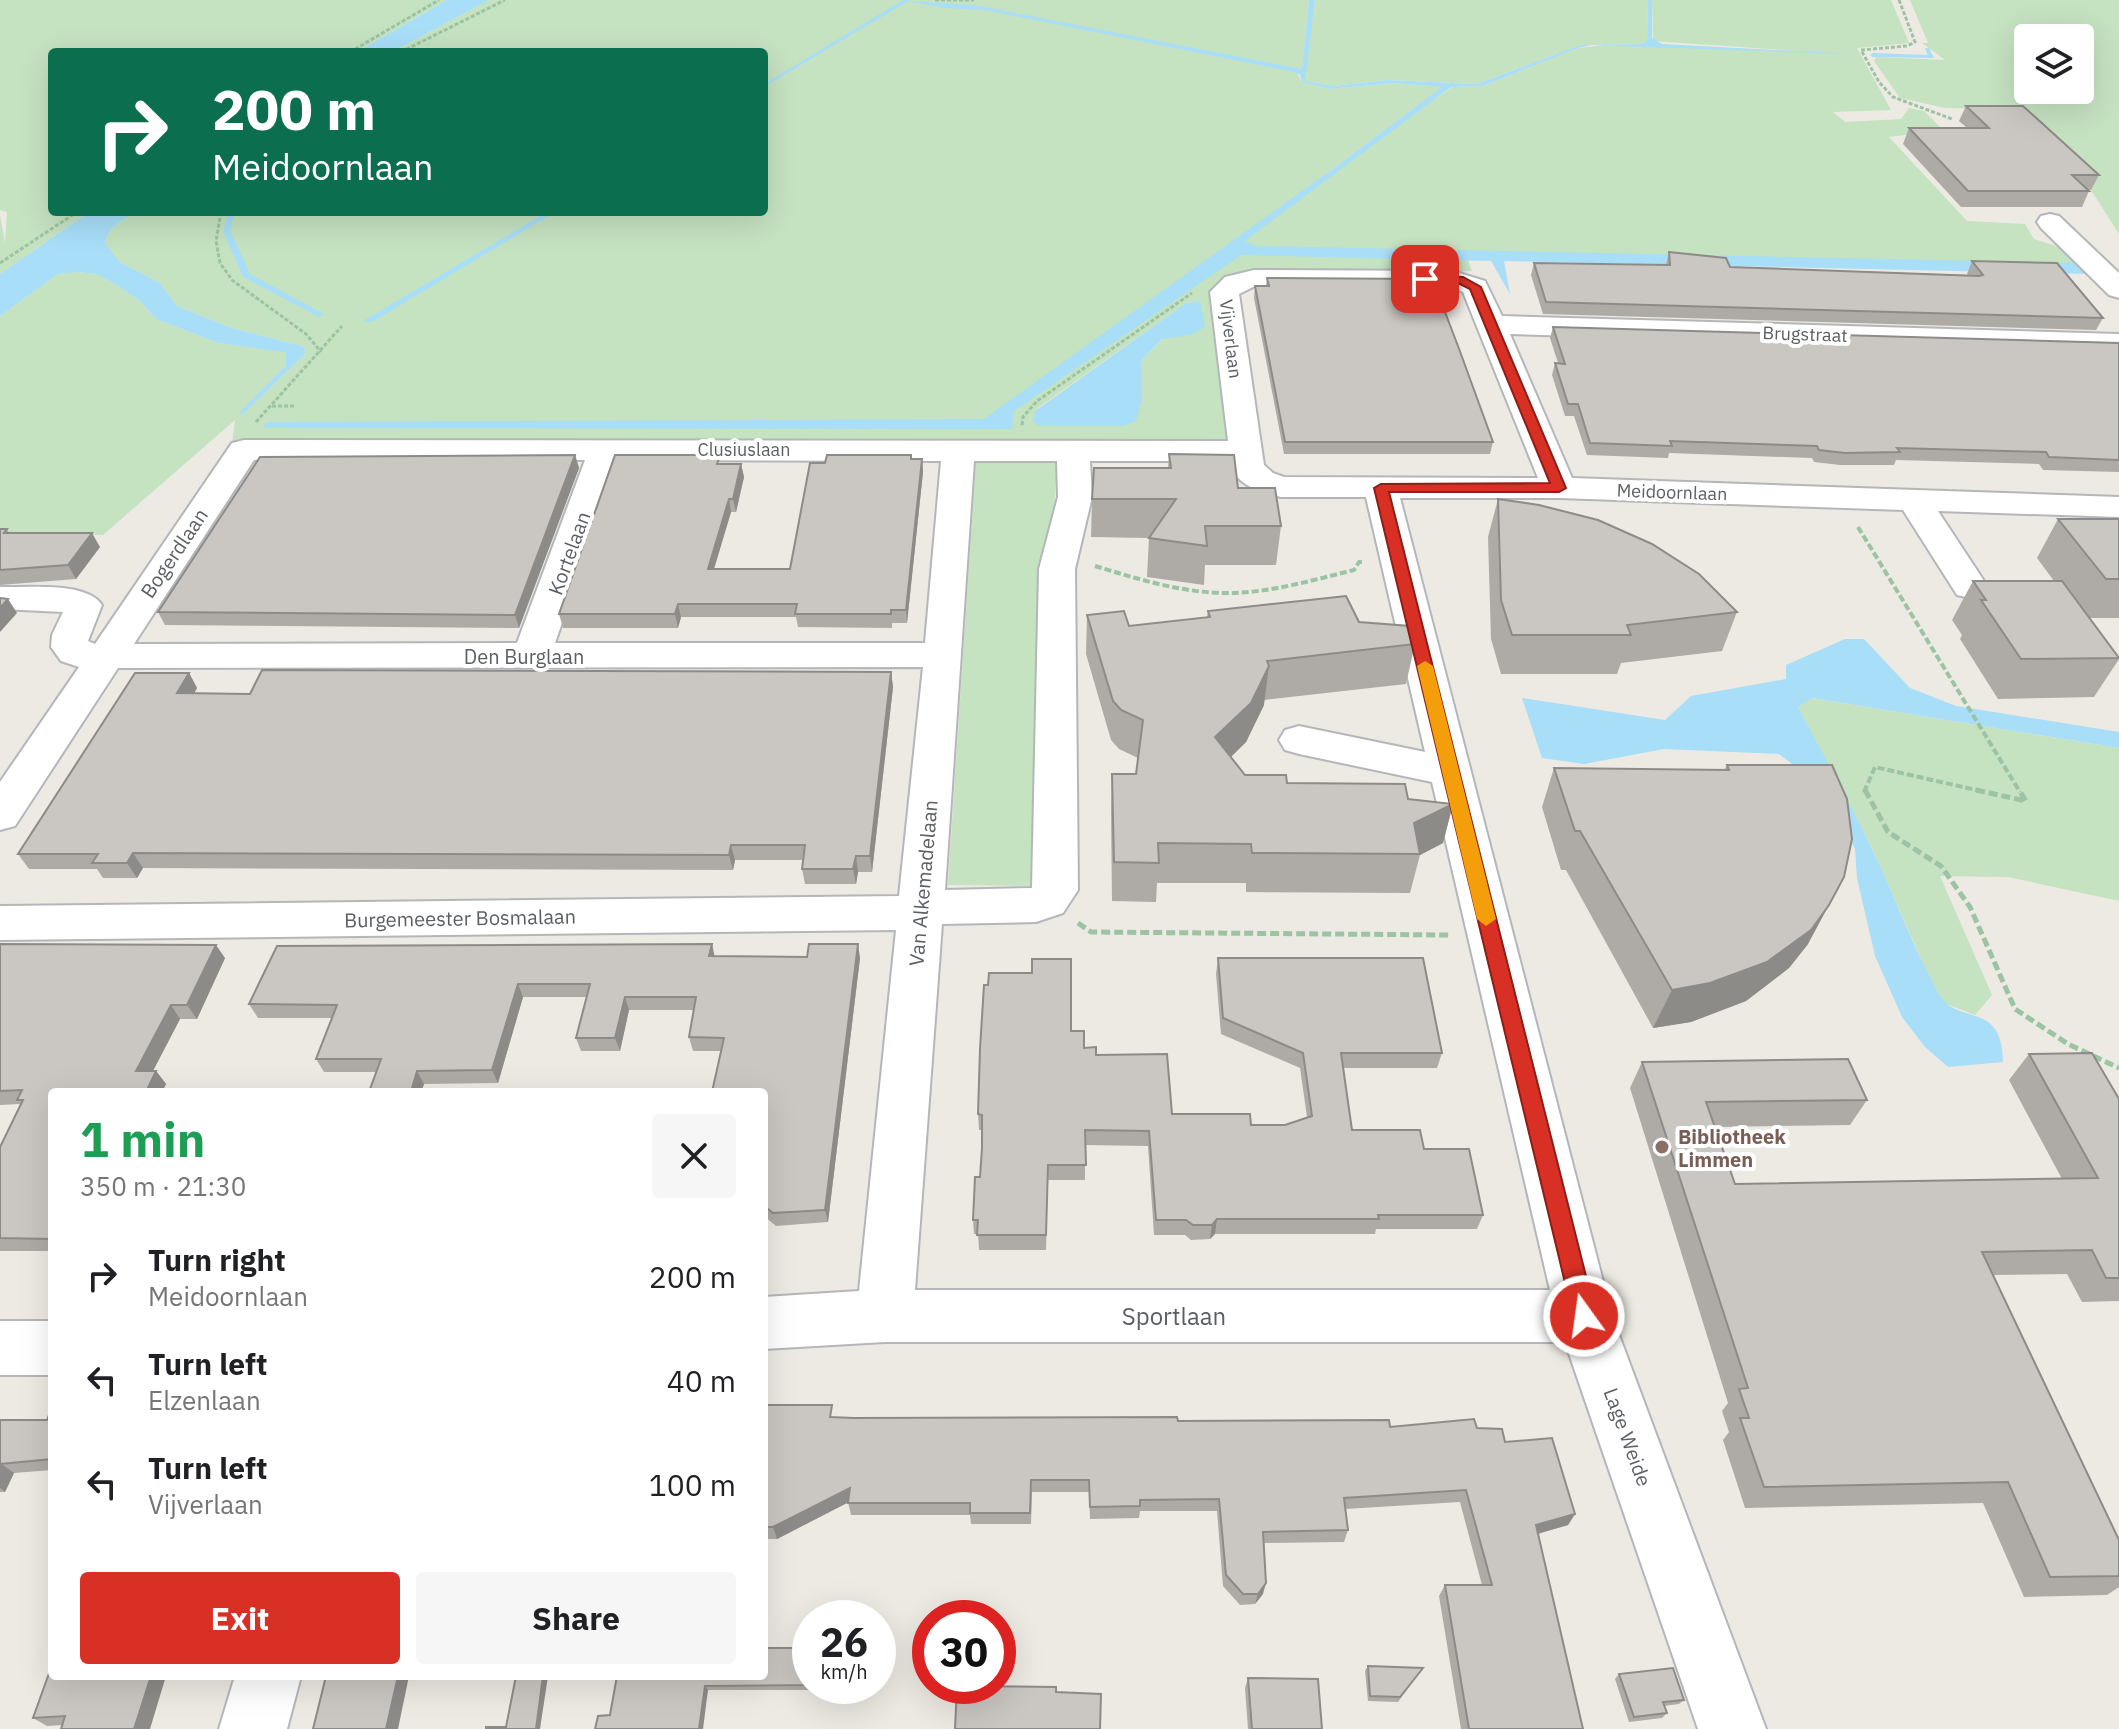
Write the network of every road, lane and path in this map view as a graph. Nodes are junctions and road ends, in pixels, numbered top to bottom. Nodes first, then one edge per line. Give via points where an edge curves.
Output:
1 (439, 0) edge
2 (505, 0) edge
3 (935, 0) edge
4 (974, 0) edge
5 (1899, 0) edge
6 (357, 48) edge
7 (409, 48) edge
8 (1952, 119) dead end
9 (71, 216) edge
10 (220, 216) edge
11 (2050, 222) dead end
12 (0, 263) edge
13 (2119, 289) edge
14 (1224, 292) junction
15 (1491, 325) junction
16 (342, 326) dead end
17 (2119, 343) edge
18 (321, 352) junction
19 (294, 406) dead end
20 (606, 449) junction
21 (1024, 449) junction
22 (244, 450) joint
23 (958, 450) junction
24 (1073, 450) junction
25 (1245, 451) junction
26 (1381, 488) junction
27 (1559, 488) junction
28 (1839, 497) junction
29 (1914, 500) junction
30 (2119, 507) edge
31 (1059, 557) junction
32 (1398, 558) junction
33 (1970, 587) dead end
34 (0, 598) edge
35 (943, 655) junction
36 (105, 656) junction
37 (531, 656) junction
38 (1299, 740) dead end
39 (1451, 772) junction
40 (0, 815) edge
41 (1047, 901) junction
42 (920, 910) junction
43 (0, 923) edge
44 (1490, 935) junction
45 (2119, 1068) edge
46 (885, 1316) junction
47 (1584, 1316) junction
48 (768, 1323) edge
49 (0, 1348) edge
50 (48, 1348) edge
51 (267, 1680) edge
52 (253, 1729) edge
53 (1732, 1729) edge

1 - 6 path
2 - 7 path
3 - 4 path
5 - 8 path via 1915,42 1861,50 1889,94
9 - 12 path
10 - 18 path via 219,260 236,287 311,335
11 - 13 street
14 - 15 street, Vijverlaan via 1254,278 1453,279 1475,287
14 - 21 path via 1195,291 1037,401 1023,417
14 - 25 street, Vijverlaan
15 - 17 street, Brugstraat
15 - 27 street
16 - 18 path
18 - 19 path via 271,406
20 - 22 street, Clusiuslaan
20 - 23 street, Clusiuslaan
20 - 37 street, Kortelaan
21 - 23 street, Clusiuslaan
21 - 24 street, Clusiuslaan
22 - 36 street, Bogerdlaan
23 - 35 street, Van Alkemadelaan
24 - 25 street, Clusiuslaan
24 - 31 street via 1075,497
25 - 26 street, Meidoornlaan via 1248,468 1281,487
26 - 27 street, Meidoornlaan
26 - 32 street, Lage Weide
27 - 28 street, Meidoornlaan
28 - 29 street, Meidoornlaan
28 - 45 path via 2026,801 1875,767 1864,792 1888,832 1941,866 1970,907 2015,1009 2068,1044
29 - 30 street, Meidoornlaan
29 - 33 street
31 - 32 path via 1150,582 1225,593 1283,586 1354,570 1359,562
31 - 41 street via 1058,883
32 - 39 street, Lage Weide
34 - 36 street via 77,601 84,611 69,645 79,654
35 - 37 street, Den Burglaan
35 - 42 street, Van Alkemadelaan
36 - 37 street, Den Burglaan
36 - 40 street, Bogerdlaan
38 - 39 street
39 - 44 street, Lage Weide
41 - 42 street, Burgemeester Bosmalaan
41 - 44 path via 1091,932
42 - 43 street, Burgemeester Bosmalaan
42 - 46 street, Van Alkemadelaan
44 - 47 street, Lage Weide
46 - 47 street, Sportlaan
46 - 48 street, Sportlaan
47 - 53 street, Lage Weide
49 - 50 street
51 - 52 street

